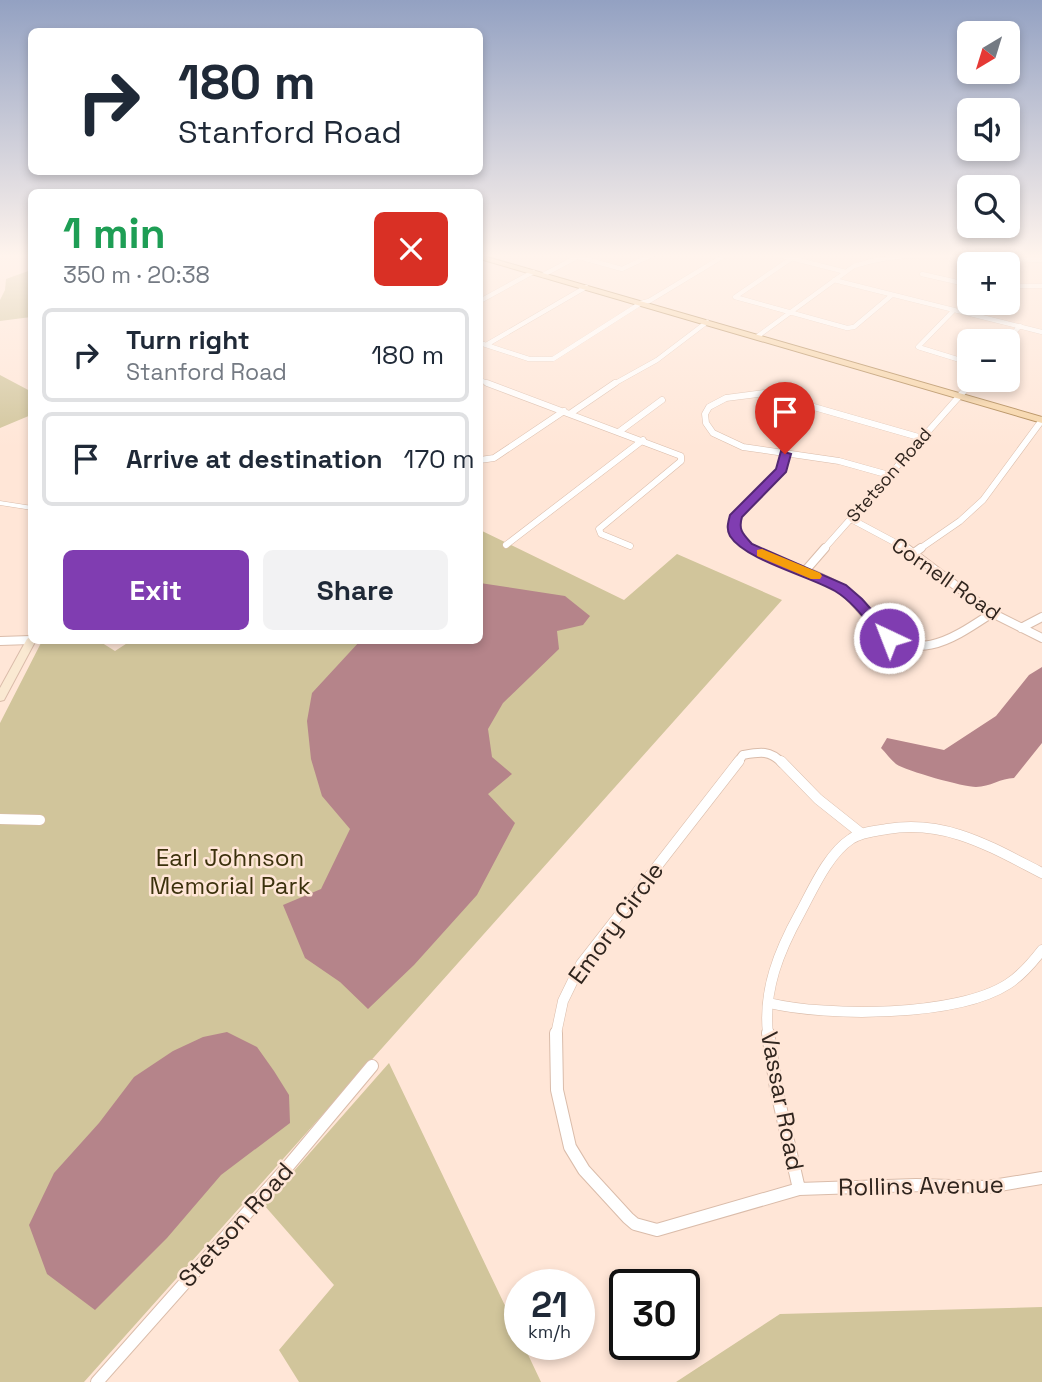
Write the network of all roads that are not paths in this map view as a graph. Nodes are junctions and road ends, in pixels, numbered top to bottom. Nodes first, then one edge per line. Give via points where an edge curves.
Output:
1 (532, 318) edge
2 (617, 318) edge
3 (695, 318) edge
4 (782, 318) edge
5 (807, 318) edge
6 (863, 318) edge
7 (946, 318) edge
8 (989, 318) edge
9 (707, 322) junction
10 (1020, 326) junction
11 (1017, 329) edge
12 (1042, 332) edge
13 (758, 336) junction
14 (483, 344) edge
15 (486, 345) junction
16 (957, 359) edge
17 (483, 381) edge
18 (960, 394) junction
19 (662, 400) dead end
20 (568, 412) junction
21 (1042, 420) edge
22 (620, 431) junction
23 (922, 439) junction
24 (643, 440) junction
25 (785, 454) junction
26 (483, 460) edge
27 (889, 475) junction
28 (0, 503) edge
29 (28, 507) edge
30 (851, 519) junction
31 (506, 545) dead end
32 (630, 546) dead end
33 (915, 553) junction
34 (806, 571) junction
35 (992, 613) junction
36 (1042, 617) edge
37 (1021, 628) junction
38 (1042, 638) edge
39 (28, 640) edge
40 (0, 641) edge
41 (29, 644) edge
42 (0, 697) edge
43 (0, 819) edge
44 (40, 820) dead end
45 (862, 834) junction
46 (1042, 873) edge
47 (1042, 950) edge
48 (769, 1003) junction
49 (372, 1066) dead end
50 (1042, 1178) edge
51 (799, 1189) junction
52 (97, 1382) edge

1 - 15 street
2 - 15 street via 558,356 540,360
3 - 9 main road
4 - 13 street
5 - 6 street via 847,328
7 - 16 street via 918,347
8 - 10 street
9 - 13 main road
9 - 20 street via 657,360
10 - 11 street
10 - 12 street
13 - 18 main road
14 - 15 street
17 - 20 street
18 - 21 main road
18 - 23 street, Stetson Road
19 - 22 street
20 - 22 street
20 - 26 street via 494,458
21 - 33 street via 984,500
22 - 24 street
23 - 25 street via 774,394 726,397 709,409 705,421 725,439
23 - 27 street, Stetson Road
24 - 31 street
24 - 32 street via 683,458 599,529
25 - 27 street
25 - 34 street via 782,470 736,515 734,531 748,547
27 - 30 street, Stetson Road
28 - 29 street
30 - 33 street, Cornell Road
30 - 34 street, Stetson Road
33 - 35 street, Cornell Road
34 - 35 street via 847,593 883,634 911,647 943,643
35 - 37 street, Cornell Road
36 - 37 street
37 - 38 street, Cornell Road
39 - 40 street
41 - 42 main road
43 - 44 street
45 - 46 street via 913,825 943,827
45 - 48 street, Vassar Road via 850,838 835,854 788,934 770,979
45 - 51 street, Emory Circle via 810,791 782,760 768,752 743,755 577,971 558,1021 560,1117 576,1159 628,1219 657,1230
47 - 48 street via 1021,976 1002,988 947,1006 814,1010
48 - 51 street, Vassar Road via 766,1025
49 - 52 street, Stetson Road
50 - 51 street, Rollins Avenue via 986,1186

